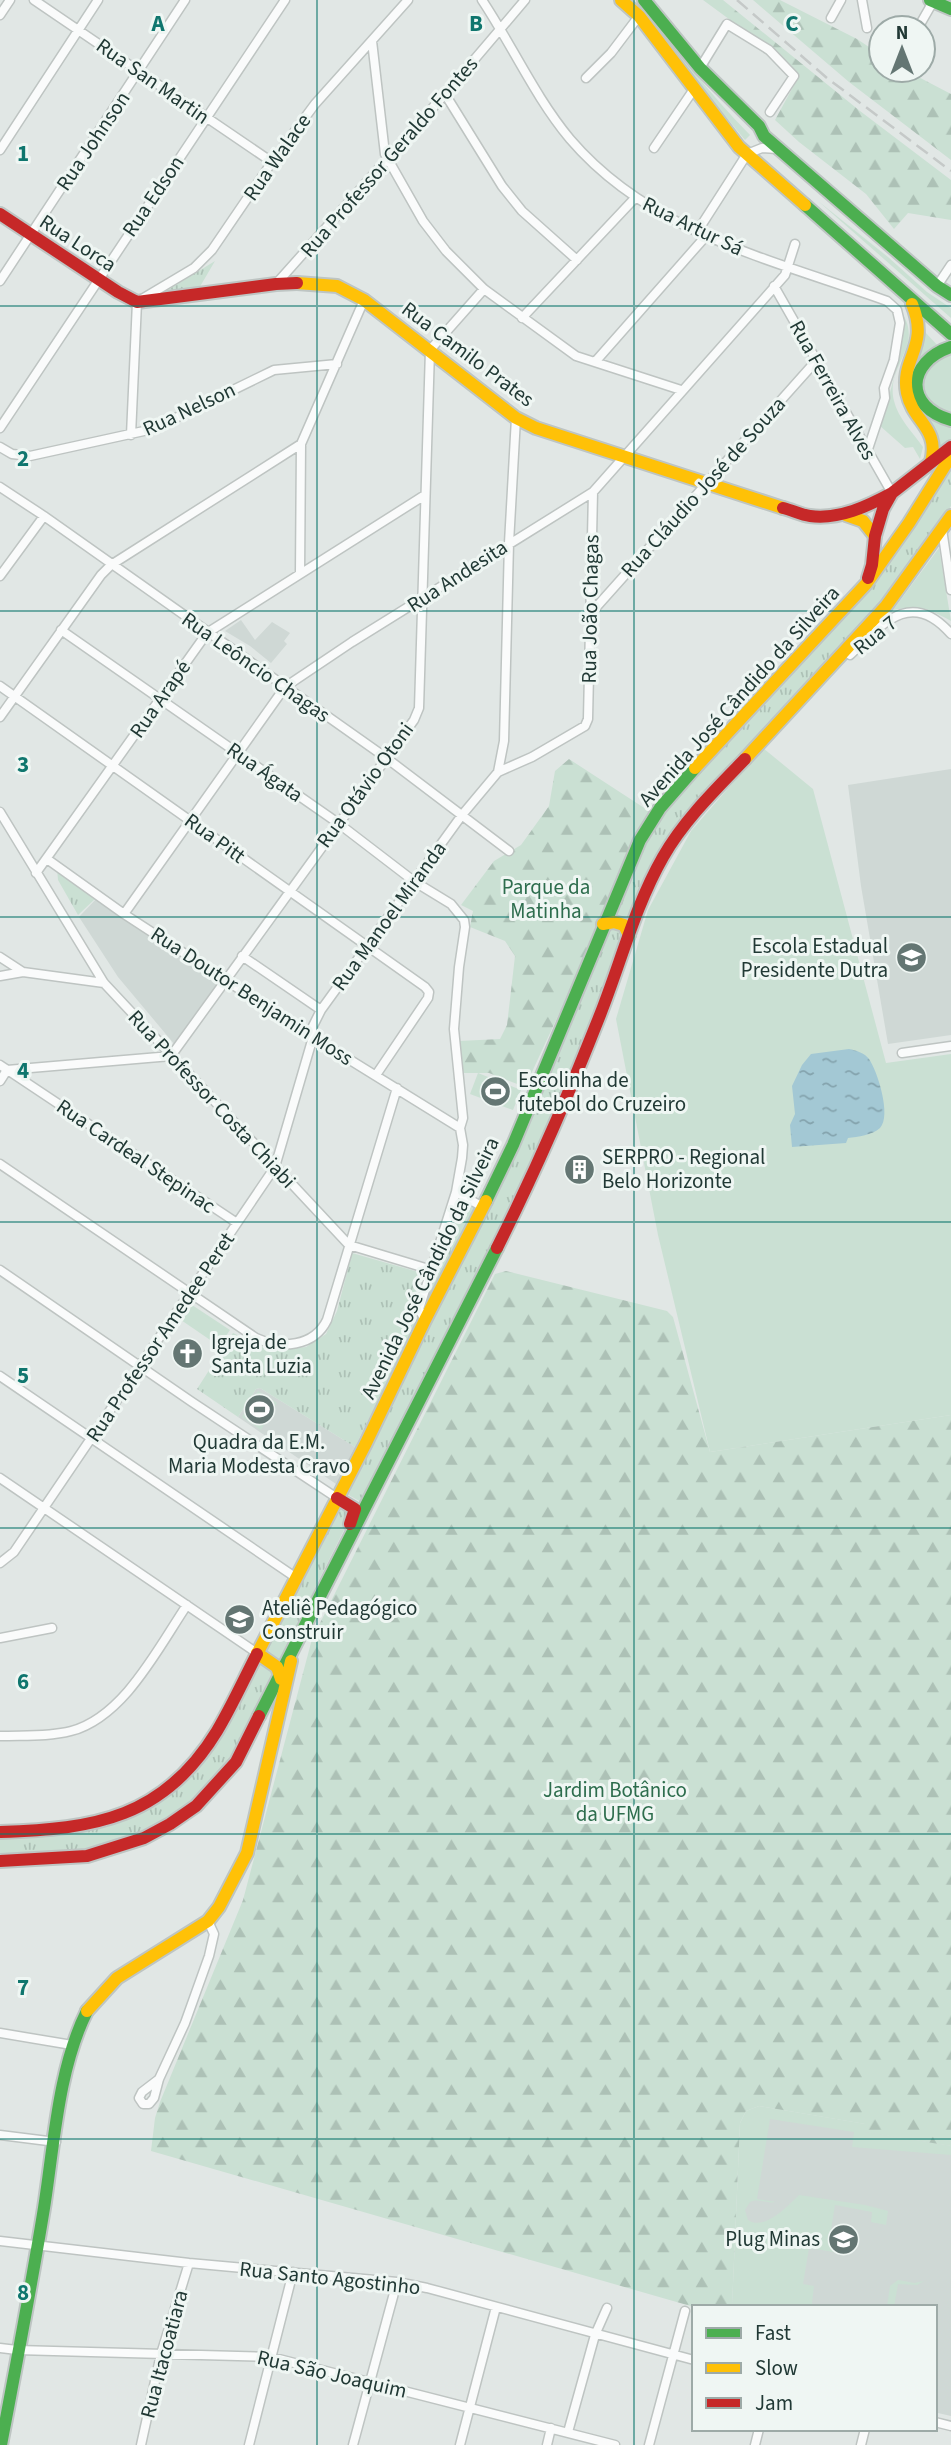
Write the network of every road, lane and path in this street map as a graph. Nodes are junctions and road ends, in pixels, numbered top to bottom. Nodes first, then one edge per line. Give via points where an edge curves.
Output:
1 (10, 0) edge
2 (34, 0) edge
3 (98, 0) edge
4 (186, 0) edge
5 (285, 0) edge
6 (408, 0) edge
7 (482, 0) edge
8 (524, 0) edge
9 (621, 0) edge
10 (644, 0) edge
11 (841, 0) edge
12 (862, 0) edge
13 (932, 0) edge
14 (951, 9) edge
15 (0, 15) edge
16 (639, 16) junction
17 (831, 18) dead end
18 (501, 28) junction
19 (867, 28) dead end
20 (79, 30) junction
21 (372, 41) junction
22 (700, 68) junction
23 (139, 71) junction
24 (586, 78) dead end
25 (694, 89) junction
26 (445, 94) junction
27 (770, 112) dead end
28 (206, 118) junction
29 (654, 148) dead end
30 (777, 149) junction
31 (0, 150) edge
32 (747, 154) junction
33 (387, 160) junction
34 (272, 162) junction
35 (635, 198) junction
36 (0, 214) edge
37 (697, 232) junction
38 (30, 235) junction
39 (706, 236) junction
40 (795, 244) dead end
41 (577, 260) junction
42 (951, 265) edge
43 (786, 268) junction
44 (98, 279) junction
45 (0, 281) edge
46 (276, 284) junction
47 (774, 286) junction
48 (937, 286) junction
49 (484, 289) junction
50 (951, 295) edge
51 (908, 298) junction
52 (364, 300) junction
53 (137, 302) junction
54 (522, 318) junction
55 (951, 334) edge
56 (951, 347) edge
57 (430, 350) junction
58 (816, 361) junction
59 (595, 362) junction
60 (337, 364) junction
61 (681, 390) junction
62 (516, 418) junction
63 (951, 420) edge
64 (0, 428) edge
65 (131, 435) junction
66 (301, 443) junction
67 (0, 447) edge
68 (951, 447) edge
69 (867, 452) junction
70 (951, 456) edge
71 (624, 458) junction
72 (931, 462) junction
73 (708, 484) junction
74 (0, 487) edge
75 (593, 492) junction
76 (892, 494) junction
77 (425, 495) junction
78 (845, 515) junction
79 (44, 516) junction
80 (951, 516) edge
81 (942, 529) junction
82 (875, 536) junction
83 (509, 543) junction
84 (111, 565) junction
85 (300, 574) junction
86 (0, 576) edge
87 (866, 584) junction
88 (951, 590) edge
89 (423, 599) junction
90 (591, 613) junction
91 (947, 624) edge
92 (61, 630) junction
93 (207, 633) junction
94 (951, 634) edge
95 (835, 663) junction
96 (0, 686) edge
97 (285, 687) junction
98 (14, 697) junction
99 (160, 698) junction
100 (0, 717) edge
101 (585, 726) joint
102 (237, 753) junction
103 (385, 757) junction
104 (113, 765) junction
105 (498, 772) junction
106 (0, 812) edge
107 (462, 815) junction
108 (191, 820) junction
109 (338, 823) junction
110 (509, 851) dead end
111 (47, 859) junction
112 (36, 873) junction
113 (415, 882) junction
114 (288, 892) junction
115 (610, 908) junction
116 (124, 914) junction
117 (635, 918) junction
118 (603, 924) junction
119 (629, 935) junction
120 (368, 947) junction
121 (242, 956) junction
122 (0, 957) edge
123 (23, 972) junction
124 (0, 976) edge
125 (225, 980) junction
126 (104, 983) junction
127 (321, 1010) junction
128 (313, 1037) junction
129 (951, 1046) edge
130 (902, 1053) dead end
131 (171, 1056) junction
132 (4, 1068) edge
133 (376, 1075) junction
134 (0, 1081) edge
135 (397, 1088) junction
136 (460, 1128) junction
137 (0, 1164) edge
138 (275, 1167) junction
139 (456, 1192) junction
140 (484, 1208) junction
141 (237, 1223) junction
142 (349, 1245) junction
143 (0, 1270) edge
144 (432, 1270) junction
145 (188, 1293) junction
146 (425, 1320) junction
147 (139, 1366) junction
148 (0, 1376) edge
149 (91, 1439) junction
150 (0, 1478) edge
151 (337, 1498) junction
152 (43, 1507) junction
153 (340, 1554) junction
154 (0, 1563) edge
155 (296, 1577) junction
156 (187, 1605) junction
157 (52, 1628) dead end
158 (0, 1638) edge
159 (294, 1647) junction
160 (257, 1653) junction
161 (279, 1672) junction
162 (284, 1693) junction
163 (0, 1736) edge
164 (0, 1832) edge
165 (0, 1861) edge
166 (208, 1921) junction
167 (0, 2033) edge
168 (72, 2045) junction
169 (159, 2079) dead end
170 (0, 2135) edge
171 (56, 2142) junction
172 (0, 2241) edge
173 (38, 2246) junction
174 (189, 2263) junction
175 (293, 2272) junction
176 (397, 2282) junction
177 (496, 2307) junction
178 (607, 2308) dead end
179 (685, 2311) dead end
180 (596, 2336) junction
181 (0, 2348) edge
182 (17, 2350) junction
183 (161, 2354) junction
184 (673, 2355) junction
185 (271, 2357) junction
186 (692, 2360) edge
187 (371, 2382) junction
188 (470, 2407) junction
189 (551, 2428) junction
190 (568, 2432) junction
191 (1, 2445) edge
192 (141, 2445) edge
193 (249, 2445) edge
194 (353, 2445) edge
195 (460, 2445) edge
196 (547, 2445) edge
197 (615, 2445) edge
198 (649, 2445) edge

1 - 15 street
2 - 20 street, Rua San Martin
3 - 20 street
4 - 23 street, Rua Johnson
5 - 28 street, Rua Edson
6 - 21 street, Rua Walace
7 - 18 street, Rua Artur Sá
8 - 18 street, Rua Professor Geraldo Fontes
9 - 16 main road
10 - 22 main road
11 - 17 street
12 - 19 street
13 - 14 main road
16 - 24 street
16 - 25 main road
18 - 26 street, Rua Professor Geraldo Fontes
18 - 35 street, Rua Artur Sá via 557,122 588,158
20 - 23 street, Rua San Martin
20 - 31 street
21 - 33 street
21 - 34 street, Rua Walace via 315,104
22 - 27 street via 727,24 769,50 794,76
22 - 30 main road
23 - 28 street, Rua San Martin
23 - 38 street, Rua Johnson
25 - 29 street
25 - 32 main road
26 - 33 street, Rua Professor Geraldo Fontes
26 - 41 street via 502,186 522,211
28 - 34 street, Rua San Martin
28 - 44 street, Rua Edson
30 - 32 street
30 - 48 main road
32 - 37 street
32 - 51 main road
33 - 46 street, Rua Professor Geraldo Fontes
33 - 49 street via 446,251
34 - 53 street, Rua Walace via 204,259
35 - 37 street, Rua Artur Sá
35 - 41 street
36 - 38 main road, Rua Lorca
37 - 39 street, Rua Artur Sá
38 - 44 main road, Rua Lorca
38 - 45 street, Rua Johnson
39 - 43 street, Rua Artur Sá
39 - 59 street
40 - 43 street, Rua Andesita
41 - 54 street
42 - 48 street
43 - 47 street, Rua Andesita
43 - 69 street, Rua Artur Sá via 871,295 892,305 900,315 885,398
44 - 53 main road, Rua Lorca
44 - 64 street, Rua Edson
46 - 52 main road, Rua Camilo Prates via 327,284
46 - 53 main road, Rua Camilo Prates
47 - 58 street, Rua Ferreira Alves
47 - 61 street, Rua Andesita
48 - 50 main road
49 - 54 street
49 - 57 street
51 - 55 main road
51 - 72 main road via 918,314 920,338 906,378 907,397 935,441
52 - 57 main road, Rua Camilo Prates
52 - 60 street
53 - 65 street
54 - 59 street via 576,356
56 - 63 main road via 923,362 916,382 926,409
57 - 62 main road, Rua Camilo Prates
57 - 77 street, Rua Otávio Otoni
58 - 69 street, Rua Ferreira Alves
58 - 73 street, Rua Cláudio José de Souza
59 - 61 street
60 - 65 street, Rua Nelson via 274,370 153,429
60 - 66 street
61 - 71 street, Rua Andesita
62 - 71 main road, Rua Camilo Prates
62 - 83 street
65 - 67 street, Rua Nelson via 30,456
66 - 84 street
66 - 85 street
68 - 72 main road
69 - 76 street, Rua Ferreira Alves
70 - 87 main road, Avenida José Cândido da Silveira
71 - 73 main road, Rua Camilo Prates
71 - 75 street, Rua Andesita
72 - 76 main road
73 - 78 main road, Rua Camilo Prates via 810,516
73 - 90 street, Rua Cláudio José de Souza
74 - 79 street, Rua Leôncio Chagas
75 - 83 street, Rua Andesita
75 - 90 street, Rua João Chagas
76 - 78 main road, Rua Camilo Prates
76 - 82 main road
77 - 85 street, Rua Arapé
77 - 89 street, Rua Otávio Otoni
78 - 82 main road via 860,517
79 - 84 street, Rua Leôncio Chagas
79 - 86 street
80 - 81 main road
81 - 88 street
81 - 95 main road via 886,606
82 - 87 main road
83 - 89 street, Rua Andesita
83 - 105 street via 504,741
84 - 92 street
84 - 93 street, Rua Leôncio Chagas
85 - 93 street, Rua Arapé
87 - 115 main road, Avenida José Cândido da Silveira via 660,808 632,853
89 - 97 street, Rua Andesita
89 - 103 street, Rua Otávio Otoni via 419,708
90 - 101 street, Rua João Chagas
91 - 94 street, Rua 7
91 - 95 street, Rua 7 via 919,613 899,614
92 - 98 street
92 - 99 street, Rua Ágata
93 - 97 street, Rua Leôncio Chagas
93 - 99 street, Rua Arapé
95 - 117 main road via 684,826 663,857
96 - 98 street, Rua Pitt
97 - 102 street, Rua Andesita
97 - 103 street, Rua Leôncio Chagas
98 - 100 street
98 - 104 street, Rua Pitt
99 - 102 street, Rua Ágata
99 - 104 street, Rua Arapé
101 - 105 street, Rua Manoel Miranda
102 - 108 street, Rua Andesita
102 - 109 street, Rua Ágata
103 - 107 street, Rua Leôncio Chagas
103 - 109 street, Rua Otávio Otoni
104 - 108 street, Rua Pitt
104 - 111 street, Rua Arapé
105 - 107 street, Rua Manoel Miranda
106 - 112 street, Rua Professor Costa Chiabi
107 - 110 street, Rua Leôncio Chagas
107 - 113 street, Rua Manoel Miranda
108 - 114 street, Rua Pitt
108 - 116 street, Rua Andesita
109 - 113 street, Rua Ágata
109 - 114 street, Rua Otávio Otoni
111 - 112 street, Rua Arapé
111 - 116 street, Rua Doutor Benjamin Moss
112 - 126 street, Rua Professor Costa Chiabi
113 - 120 street, Rua Manoel Miranda
113 - 136 street, Rua Ágata via 451,904 464,920 454,1029 463,1118
114 - 120 street, Rua Pitt
114 - 121 street, Rua Otávio Otoni
115 - 117 main road via 616,917
115 - 118 main road, Avenida José Cândido da Silveira
116 - 125 street, Rua Doutor Benjamin Moss
117 - 119 main road
118 - 119 main road via 624,925
118 - 140 main road, Avenida José Cândido da Silveira
119 - 153 main road via 558,1118 414,1414
120 - 127 street, Rua Manoel Miranda
120 - 133 street, Rua Pitt via 429,992
121 - 125 street, Rua Otávio Otoni
121 - 127 street
122 - 123 street
123 - 124 street
123 - 126 street
125 - 128 street, Rua Doutor Benjamin Moss
125 - 131 street, Rua Otávio Otoni
126 - 131 street, Rua Professor Costa Chiabi
127 - 128 street, Rua Manoel Miranda
128 - 133 street, Rua Doutor Benjamin Moss
128 - 138 street, Rua Manoel Miranda
129 - 130 street
131 - 132 street
131 - 138 street, Rua Professor Costa Chiabi
132 - 134 street
132 - 141 street, Rua Cardeal Stepinac
133 - 135 street, Rua Doutor Benjamin Moss
135 - 136 street, Rua Doutor Benjamin Moss
135 - 142 street
136 - 139 street via 463,1145
137 - 145 street
138 - 141 street, Rua Professor Amedee Peret
138 - 142 street, Rua Professor Costa Chiabi
139 - 140 street
139 - 144 street
140 - 146 main road, Avenida José Cândido da Silveira
141 - 145 street, Rua Professor Amedee Peret
142 - 144 street, Rua Professor Costa Chiabi
142 - 145 street via 321,1331 299,1343 268,1343 256,1338
143 - 147 street
144 - 146 street via 419,1309
145 - 147 street, Rua Professor Amedee Peret
146 - 151 main road, Avenida José Cândido da Silveira
147 - 149 street, Rua Professor Amedee Peret
147 - 151 street
148 - 149 street
149 - 152 street, Rua Professor Amedee Peret
149 - 155 street
150 - 152 street
151 - 153 main road via 355,1511
151 - 155 main road, Avenida José Cândido da Silveira
152 - 154 street, Rua Professor Amedee Peret via 14,1552
152 - 156 street
153 - 159 main road
155 - 160 main road, Avenida José Cândido da Silveira
156 - 160 street
156 - 163 street via 128,1692 105,1715 56,1734
157 - 158 street
159 - 161 main road
159 - 162 main road
160 - 161 main road
160 - 164 main road, Avenida José Cândido da Silveira via 217,1731 177,1782 141,1807 99,1824
161 - 162 main road
161 - 165 main road via 236,1762 196,1806 170,1824 144,1838 87,1856
162 - 166 main road via 247,1853
166 - 168 main road via 117,1978 89,2007
166 - 169 street via 214,1934 209,1956
167 - 168 street
168 - 171 main road
170 - 171 street
171 - 173 main road
172 - 173 street, Rua Santo Agostinho
173 - 174 street, Rua Santo Agostinho
173 - 182 main road
174 - 175 street, Rua Santo Agostinho
174 - 183 street, Rua Itacoatiara
175 - 176 street, Rua Santo Agostinho
175 - 185 street
176 - 177 street, Rua Santo Agostinho
176 - 187 street
177 - 180 street, Rua Santo Agostinho
177 - 188 street
178 - 180 street
179 - 184 street
180 - 184 street, Rua Santo Agostinho
180 - 190 street
181 - 182 street, Rua São Joaquim
182 - 183 street, Rua São Joaquim
182 - 191 main road
183 - 185 street, Rua São Joaquim
183 - 192 street, Rua Itacoatiara
184 - 186 street, Rua Santo Agostinho
184 - 198 street
185 - 187 street, Rua São Joaquim
185 - 193 street
187 - 188 street, Rua São Joaquim
187 - 194 street
188 - 189 street, Rua São Joaquim
188 - 195 street
189 - 190 street, Rua São Joaquim
189 - 196 street
190 - 197 street, Rua São Joaquim

